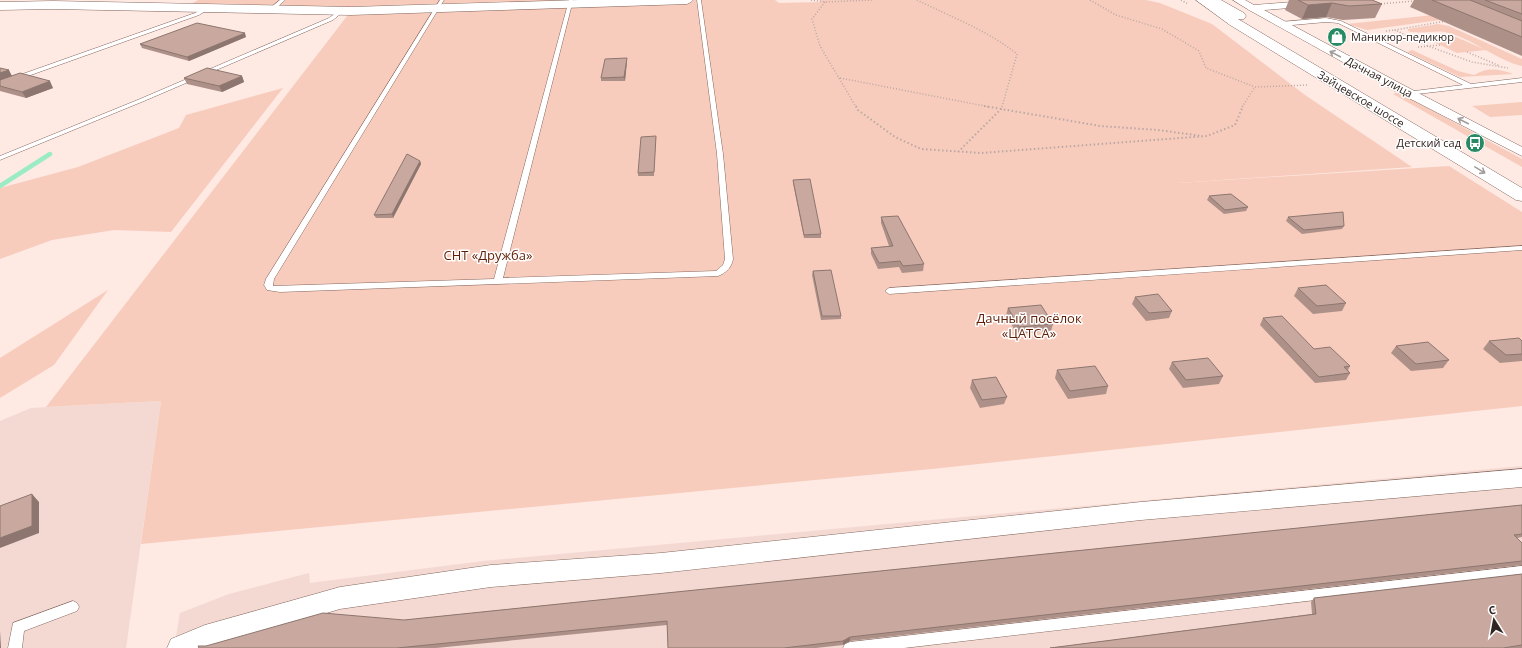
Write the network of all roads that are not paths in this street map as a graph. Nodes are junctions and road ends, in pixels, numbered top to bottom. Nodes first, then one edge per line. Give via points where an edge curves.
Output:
1 (283, 0) edge
2 (687, 0) edge
3 (699, 0) edge
4 (1202, 0) edge
5 (1213, 0) edge
6 (1220, 0) edge
7 (1238, 0) edge
8 (1355, 0) edge
9 (570, 2) edge
10 (1302, 2) edge
11 (438, 5) edge
12 (0, 6) edge
13 (208, 9) junction
14 (271, 10) junction
15 (342, 11) junction
16 (1246, 12) junction
17 (1281, 24) junction
18 (1522, 80) edge
19 (0, 84) edge
20 (1470, 86) junction
21 (1408, 93) junction
22 (1522, 152) edge
23 (0, 158) edge
24 (1522, 182) edge
25 (1522, 196) edge
26 (1522, 248) edge
27 (498, 281) junction
28 (889, 291) dead end
29 (1522, 478) edge
30 (1522, 571) edge
31 (73, 607) dead end
32 (15, 648) edge
33 (180, 648) edge
34 (850, 648) edge

1 - 14 lane
2 - 9 main road
3 - 27 lane via 720,154 729,264 718,273
4 -> 25 main road, Зайцевское шоссе via 1246,30
5 - 16 main road
6 - 16 main road, Зайцевское шоссе
7 - 16 street, Дачная улица
8 - 10 street
9 - 11 main road
9 - 27 lane
10 - 16 street
11 - 15 main road
11 - 27 lane via 268,285 270,288 280,289
12 - 13 main road
13 - 14 main road
13 - 19 lane
14 - 15 main road
15 - 23 lane via 331,20
16 - 17 street, Дачная улица
16 - 24 main road, Зайцевское шоссе
17 - 20 lane via 1326,20 1339,22
21 -> 17 street, Дачная улица
18 - 20 lane
20 - 21 lane
22 -> 21 street, Дачная улица
26 - 28 lane
29 - 33 street via 1141,511 661,563 491,576 340,598 205,637
30 - 34 lane
31 - 32 lane via 18,627

